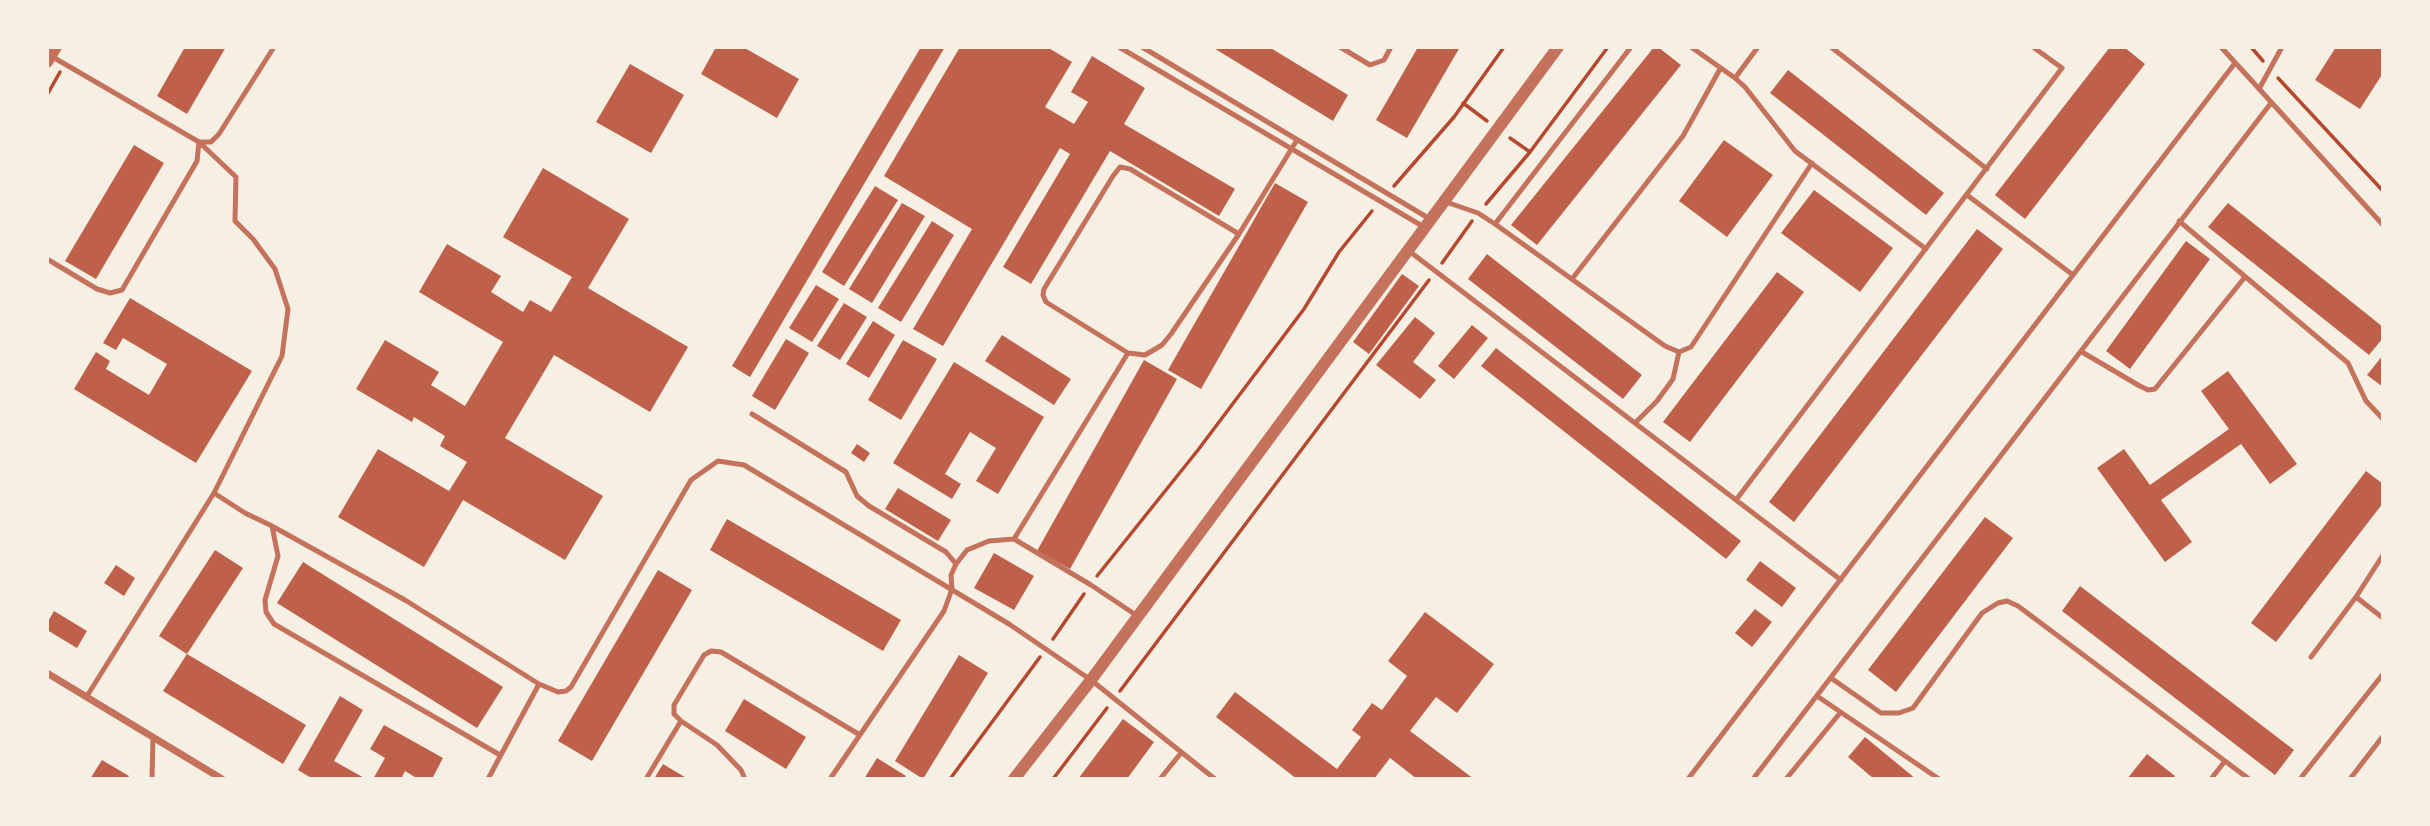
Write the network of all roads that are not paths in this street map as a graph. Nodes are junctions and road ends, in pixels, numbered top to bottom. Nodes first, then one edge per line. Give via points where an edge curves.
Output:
1 (274, 47) edge
2 (1119, 47) edge
3 (1142, 47) edge
4 (1340, 47) edge
5 (1391, 47) edge
6 (1558, 47) edge
7 (1631, 47) edge
8 (1691, 47) edge
9 (1758, 47) edge
10 (1831, 47) edge
11 (2034, 47) edge
12 (2221, 47) edge
13 (2283, 47) edge
14 (51, 55) edge
15 (2235, 63) junction
16 (1720, 69) junction
17 (1735, 78) junction
18 (2259, 89) junction
19 (2271, 103) junction
20 (1297, 140) junction
21 (199, 142) junction
22 (1292, 149) junction
23 (1812, 163) junction
24 (1986, 169) junction
25 (1967, 195) junction
26 (1443, 201) junction
27 (2179, 221) junction
28 (1427, 223) junction
29 (1494, 224) junction
30 (2383, 225) edge
31 (1239, 234) junction
32 (1926, 249) junction
33 (1407, 250) junction
34 (47, 259) edge
35 (2073, 275) junction
36 (2245, 277) junction
37 (1572, 279) junction
38 (1679, 352) junction
39 (2082, 352) junction
40 (1128, 353) junction
41 (752, 414) dead end
42 (2383, 419) edge
43 (1635, 423) junction
44 (214, 493) junction
45 (1736, 500) junction
46 (272, 526) junction
47 (1014, 540) junction
48 (2383, 555) edge
49 (956, 564) junction
50 (1841, 580) junction
51 (952, 589) junction
52 (2356, 597) junction
53 (1138, 617) junction
54 (2383, 618) edge
55 (2311, 657) dead end
56 (47, 673) edge
57 (2383, 674) edge
58 (1831, 678) junction
59 (1091, 680) junction
60 (539, 684) junction
61 (87, 696) junction
62 (1817, 696) junction
63 (1840, 713) junction
64 (681, 721) junction
65 (860, 735) junction
66 (2383, 736) edge
67 (153, 737) junction
68 (1181, 753) junction
69 (500, 755) junction
70 (2225, 761) junction
71 (152, 779) edge
72 (222, 779) edge
73 (488, 779) edge
74 (646, 779) edge
75 (745, 779) edge
76 (830, 779) edge
77 (1014, 779) edge
78 (1160, 779) edge
79 (1215, 779) edge
80 (1688, 779) edge
81 (1753, 779) edge
82 (1787, 779) edge
83 (1939, 779) edge
84 (2211, 779) edge
85 (2249, 779) edge
86 (2300, 779) edge
87 (2350, 779) edge

1 - 21 lane via 219,134 211,142
2 - 22 lane
3 - 20 lane
4 - 5 lane via 1370,65 1384,60
6 - 26 street
7 - 29 lane
8 - 16 lane
9 - 17 lane
10 - 24 lane
11 - 24 lane via 2062,68
12 - 15 lane
13 - 18 lane
14 - 21 lane
15 - 18 lane
15 - 35 lane
16 - 17 lane
16 - 37 lane via 1683,136
17 - 23 lane via 1795,151
18 - 19 lane
19 - 27 lane
19 - 30 lane
20 - 22 lane
20 - 28 lane via 1388,193
21 - 34 lane via 197,161 122,290 97,289
21 - 44 lane via 236,177 235,221 275,268 288,309 282,356
22 - 28 lane
22 - 31 lane
23 - 32 lane
23 - 38 lane via 1691,347
24 - 25 lane
25 - 32 lane
25 - 35 lane
26 - 28 street
26 - 29 lane
27 - 36 lane
27 - 39 lane
28 - 33 street
29 - 37 lane
31 - 40 lane via 1162,345 1145,355
31 - 40 lane via 1120,167 1043,295 1046,302
32 - 45 lane
33 - 43 lane
33 - 53 street
35 - 50 lane
36 - 39 lane via 2155,389 2138,385
36 - 42 lane via 2348,363 2366,401
37 - 38 lane
38 - 43 lane via 1673,379
39 - 58 lane
40 - 47 lane
41 - 49 lane via 846,472 857,496 946,552
43 - 45 lane
44 - 46 lane
44 - 61 lane
45 - 50 lane
46 - 60 lane via 405,600
46 - 69 lane via 278,556 265,600 274,624
47 - 49 lane via 989,541 967,550
47 - 53 lane
48 - 52 lane
49 - 51 lane
50 - 80 lane
51 - 59 lane
51 - 60 lane via 744,465 718,461 691,480 571,687 558,692
51 - 65 lane via 944,611
52 - 54 lane
52 - 55 lane
53 - 59 street
56 - 61 street
57 - 86 lane
58 - 62 lane
58 - 70 lane via 1881,713 1913,708 1982,613 2007,601
59 - 68 lane
59 - 77 street
60 - 69 lane
61 - 67 street
62 - 63 lane
62 - 81 lane
63 - 82 lane
63 - 83 lane
64 - 65 lane via 674,714 674,705 704,655 711,651 721,652
64 - 74 lane
64 - 75 lane via 717,745
65 - 76 lane
66 - 87 lane
67 - 71 lane
67 - 72 street
68 - 78 lane
68 - 79 lane
69 - 73 lane
70 - 84 lane
70 - 85 lane

